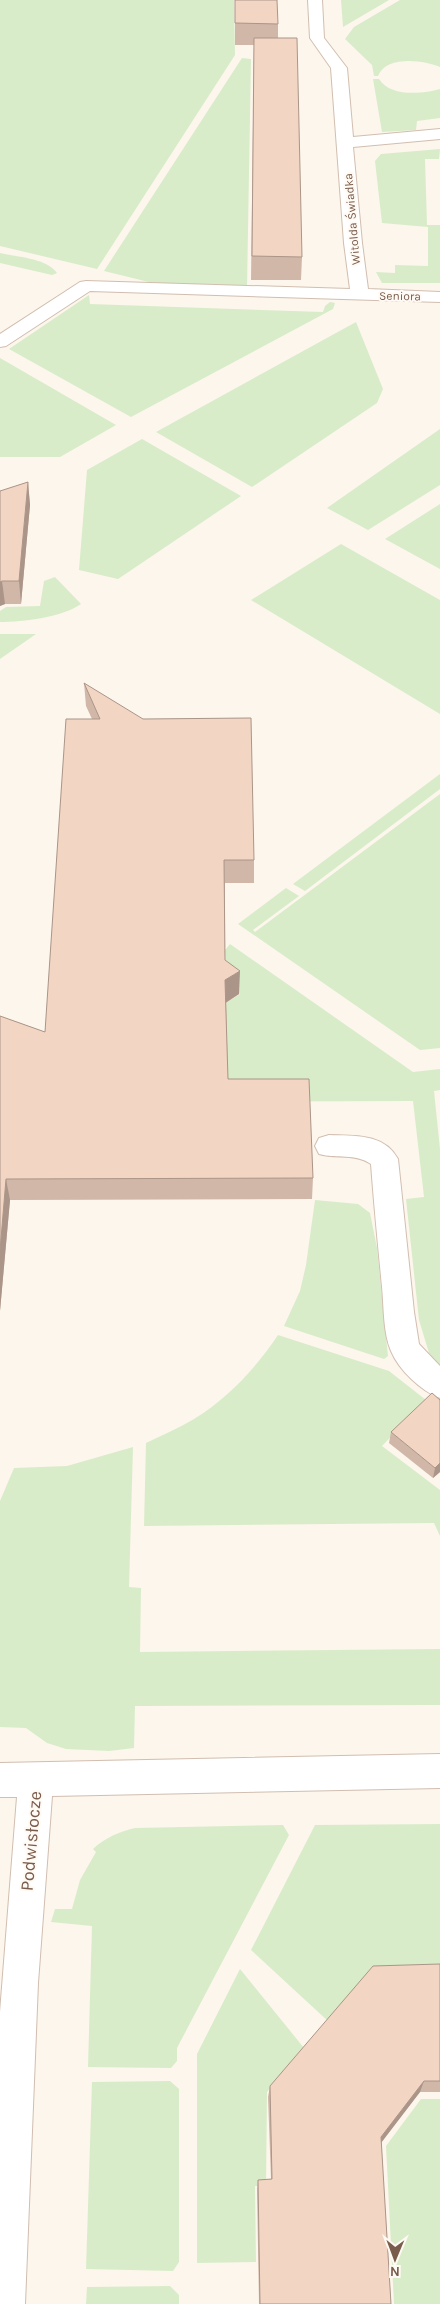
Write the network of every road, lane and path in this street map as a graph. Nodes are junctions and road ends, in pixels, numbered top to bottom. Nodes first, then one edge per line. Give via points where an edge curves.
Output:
1 (315, 0) edge
2 (440, 134) edge
3 (345, 143) junction
4 (360, 296) junction
5 (440, 297) edge
6 (0, 342) edge
7 (329, 1146) dead end
8 (440, 1385) edge
9 (440, 1771) edge
10 (0, 1780) edge
11 (36, 1781) junction
12 (5, 2304) edge

1 - 3 street, Witolda Świadka via 317,38 339,68
2 - 3 street
3 - 4 street, Witolda Świadka
4 - 5 street, Seniora
4 - 6 street, Seniora via 86,286
7 - 8 street via 367,1147 384,1159 405,1349
9 - 11 street, Podwisłocze
10 - 11 street
11 - 12 street, Podwisłocze via 20,1984

